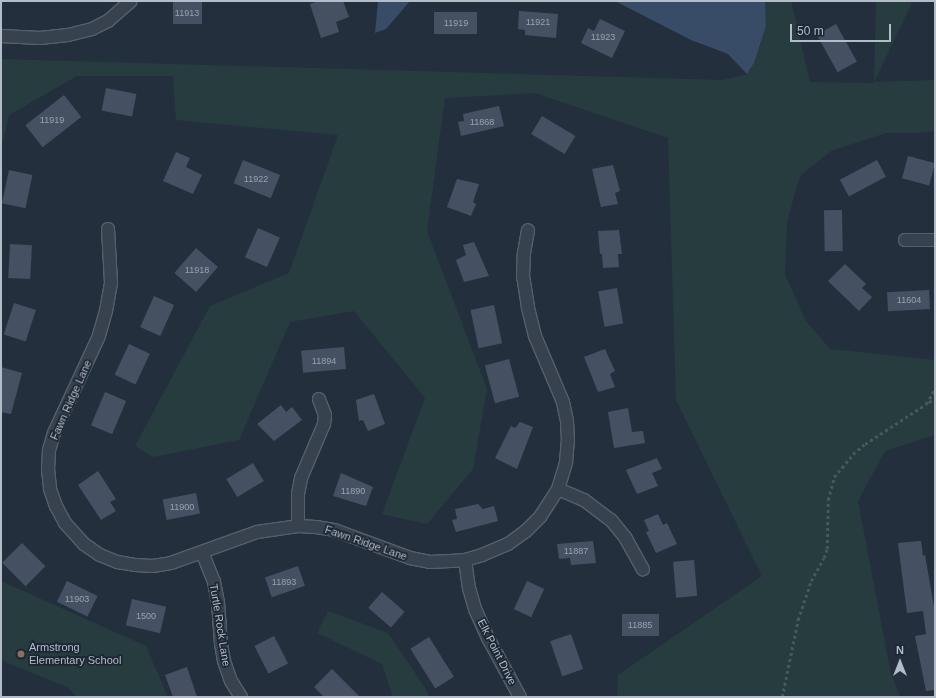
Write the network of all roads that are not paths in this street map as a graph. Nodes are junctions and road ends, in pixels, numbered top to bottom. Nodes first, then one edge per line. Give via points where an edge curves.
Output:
1 (131, 1) edge
2 (1, 36) edge
3 (108, 229) dead end
4 (528, 230) dead end
5 (905, 240) dead end
6 (935, 240) edge
7 (319, 399) dead end
8 (558, 489) junction
9 (298, 526) junction
10 (202, 552) junction
11 (465, 560) junction
12 (643, 569) dead end
13 (241, 697) edge
14 (520, 697) edge

1 - 2 street via 108,21 86,31 40,38
3 - 10 street, Fawn Ridge Lane via 111,283 106,311 99,336 54,433 49,451 50,489 56,506 71,531 90,548 117,562 153,566 171,563
4 - 8 street, Fawn Ridge Lane via 523,277 528,307 535,336 563,402 567,421 566,462
5 - 6 street
7 - 9 street via 324,424 301,478
8 - 11 street, Fawn Ridge Lane via 540,517 526,531 508,544
8 - 12 street via 584,500 611,520
9 - 10 street, Fawn Ridge Lane via 258,532
9 - 11 street, Fawn Ridge Lane via 334,530 410,558 430,562
10 - 13 street, Turtle Rock Lane via 214,582 224,661 231,681
11 - 14 street, Elk Point Drive via 475,608

